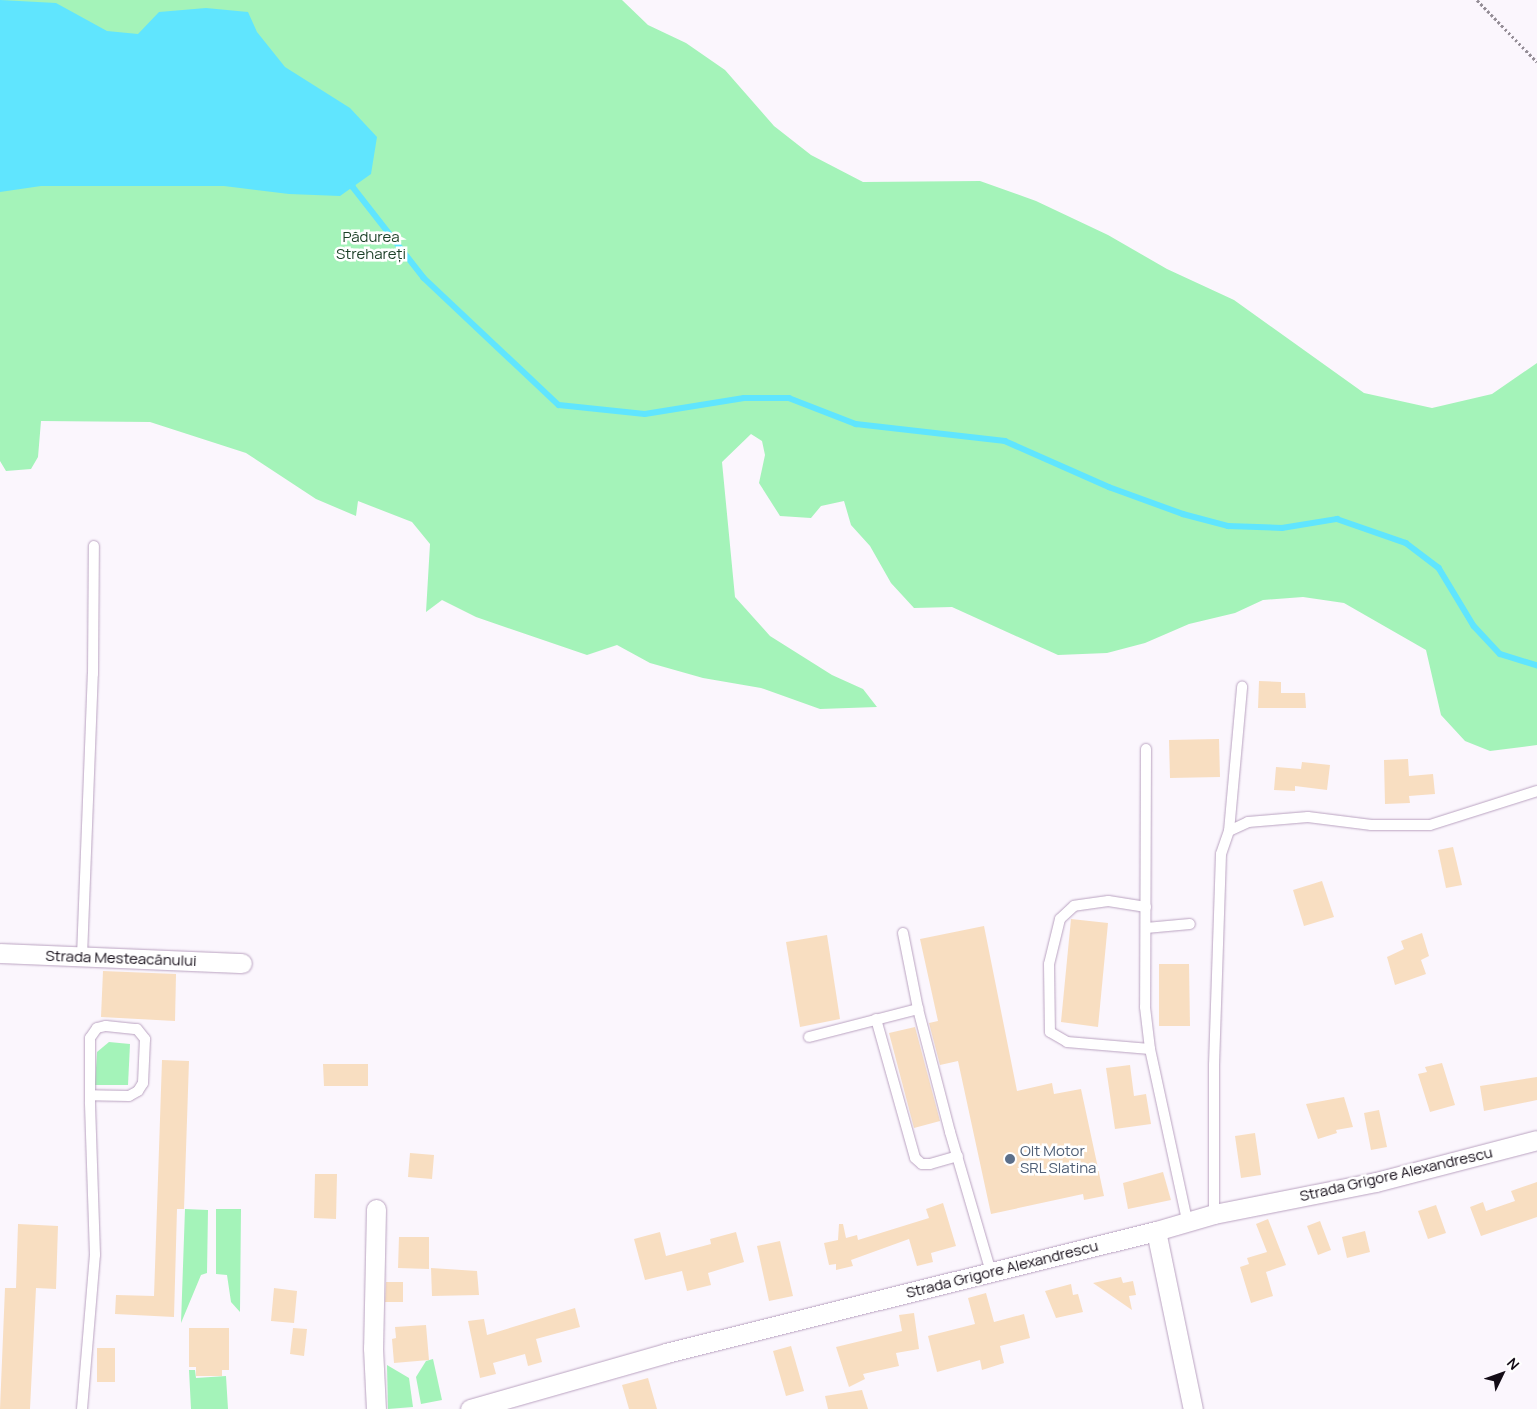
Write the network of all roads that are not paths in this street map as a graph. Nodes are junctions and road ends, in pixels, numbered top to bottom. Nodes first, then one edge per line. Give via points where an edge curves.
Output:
1 (94, 546) dead end
2 (1242, 686) dead end
3 (1146, 749) dead end
4 (1537, 791) edge
5 (1230, 831) junction
6 (1146, 907) junction
7 (1190, 924) dead end
8 (1146, 928) junction
9 (903, 933) dead end
10 (0, 953) edge
11 (82, 956) junction
12 (242, 963) dead end
13 (918, 1009) junction
14 (876, 1019) junction
15 (809, 1037) dead end
16 (1150, 1049) junction
17 (90, 1095) junction
18 (1537, 1140) edge
19 (958, 1156) junction
20 (376, 1209) dead end
21 (1214, 1214) junction
22 (1187, 1220) junction
23 (1156, 1231) junction
24 (992, 1272) junction
25 (82, 1409) edge
26 (376, 1409) edge
27 (470, 1409) edge
28 (1193, 1409) edge

1 - 11 lane via 93,674
2 - 5 lane
3 - 6 lane
4 - 5 lane via 1430,825 1371,825 1308,817 1248,822
5 - 21 lane via 1221,854 1214,1066
6 - 8 lane
6 - 16 lane via 1108,901 1074,906 1063,915 1049,964 1050,1032 1055,1038 1067,1042
7 - 8 lane
8 - 16 lane via 1145,1008
9 - 13 lane
10 - 11 street, Strada Mesteacănului
11 - 12 street, Strada Mesteacănului
13 - 14 lane
13 - 19 lane
14 - 15 lane
14 - 19 lane via 915,1158 922,1164 930,1164
16 - 22 lane
17 - 17 lane via 90,1038 97,1028 137,1029 145,1039 143,1083 138,1091 129,1096
17 - 25 lane via 95,1255
18 - 21 street, Strada Grigore Alexandrescu via 1376,1182
19 - 24 lane
20 - 26 street via 373,1348
21 - 22 street, Strada Grigore Alexandrescu
22 - 23 street, Strada Grigore Alexandrescu
23 - 24 street, Strada Grigore Alexandrescu
23 - 28 street
24 - 27 street, Strada Grigore Alexandrescu via 666,1353

